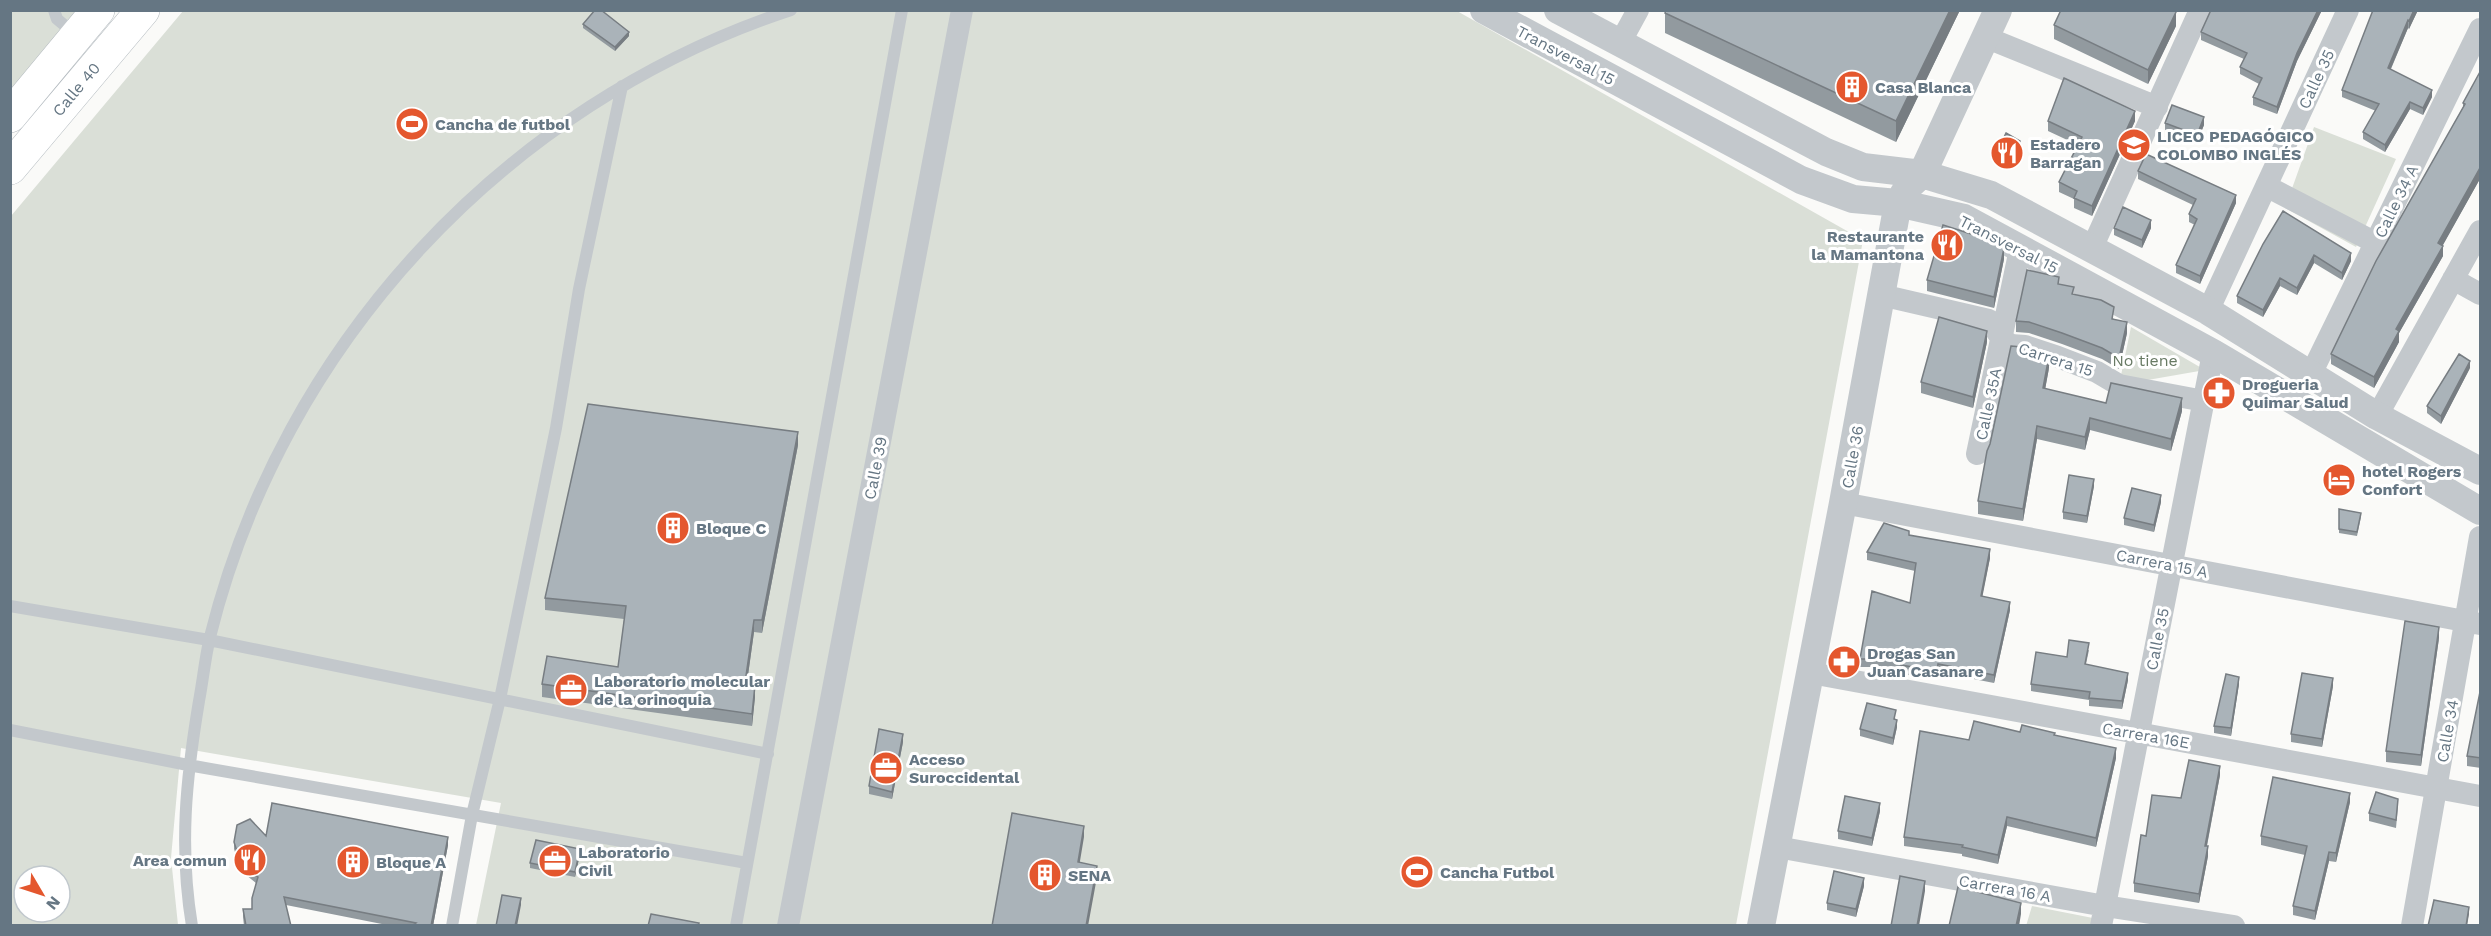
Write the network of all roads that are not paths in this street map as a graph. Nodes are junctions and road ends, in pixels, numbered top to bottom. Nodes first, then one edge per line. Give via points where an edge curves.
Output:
1 (54, 10) edge
2 (98, 10) edge
3 (143, 10) edge
4 (791, 10) edge
5 (902, 10) edge
6 (962, 10) edge
7 (1558, 10) edge
8 (1638, 10) edge
9 (1998, 10) edge
10 (2348, 10) edge
11 (2199, 11) edge
12 (1495, 13) edge
13 (2481, 29) edge
14 (77, 36) junction
15 (1985, 37) junction
16 (1620, 43) junction
17 (622, 86) junction
18 (2157, 107) junction
19 (10, 116) edge
20 (10, 168) edge
21 (1922, 174) junction
22 (2266, 186) junction
23 (1898, 203) junction
24 (2481, 231) edge
25 (2376, 243) junction
26 (2092, 248) junction
27 (2020, 249) junction
28 (2453, 279) junction
29 (2481, 294) edge
30 (1881, 295) junction
31 (2208, 311) junction
32 (2001, 338) junction
33 (2213, 354) junction
34 (2311, 374) junction
35 (2204, 401) junction
36 (2377, 416) junction
37 (1977, 454) dead end
38 (2481, 471) edge
39 (1843, 503) junction
40 (2481, 511) edge
41 (2481, 537) edge
42 (2172, 565) junction
43 (10, 606) edge
44 (2474, 622) edge
45 (209, 640) junction
46 (1811, 673) junction
47 (500, 699) junction
48 (10, 730) edge
49 (2139, 734) junction
50 (768, 754) junction
51 (188, 765) junction
52 (2437, 787) junction
53 (2481, 796) edge
54 (472, 815) junction
55 (1778, 847) junction
56 (747, 862) junction
57 (2103, 916) edge
58 (192, 926) edge
59 (452, 926) edge
60 (736, 926) edge
61 (788, 926) edge
62 (1761, 926) edge
63 (2234, 926) edge
64 (2412, 926) edge

1 - 14 lane via 62,24
2 - 14 main road, Calle 40
3 - 20 main road, Calle 40
4 - 17 lane via 689,51
5 - 50 lane
6 - 61 street, Calle 39
7 - 16 street, Transversal 15
8 - 16 street
9 - 15 street, Calle 36
10 - 22 street, Calle 35
11 - 18 street
12 - 23 street, Transversal 15 via 1801,180 1853,199
13 - 25 street, Calle 34 A
14 - 19 main road, Calle 40
15 - 18 street
15 - 21 street, Calle 36
16 - 21 street, Transversal 15 via 1826,152 1863,166
17 - 45 lane via 569,120 496,176 429,239 362,319 316,385 272,466 236,551
17 - 47 lane
18 - 26 street
21 - 23 street, Calle 36
21 - 26 street, Transversal 15 via 1991,195
22 - 25 street
22 - 31 street, Calle 35
23 - 27 street, Transversal 15 via 1964,218
23 - 30 street, Calle 36
24 - 28 street
25 - 34 street, Calle 34 A
26 - 31 street, Transversal 15
27 - 32 street, Calle 35A
27 - 33 street, Transversal 15
28 - 29 street
28 - 36 street
30 - 32 street, Carrera 15 via 1989,320
30 - 39 street, Calle 36
31 - 34 street, Transversal 15
32 - 35 street, Carrera 15 via 2011,345 2068,361 2119,385
32 - 37 street, Calle 35A
33 - 35 street, Calle 35
33 - 40 street, Transversal 15
34 - 36 street, Transversal 15
35 - 42 street, Calle 35
36 - 38 street, Transversal 15
39 - 42 street, Carrera 15 A
39 - 46 street, Calle 36
41 - 44 street, Calle 34
42 - 44 street, Carrera 15 A
42 - 49 street, Calle 35
43 - 45 lane
44 - 52 street, Calle 34
45 - 47 lane
45 - 51 lane
46 - 49 street, Carrera 16E
46 - 55 street, Calle 36
47 - 50 lane
47 - 54 lane
48 - 51 lane
49 - 52 street, Carrera 16E
49 - 57 street, Calle 35
50 - 56 lane
51 - 54 lane
51 - 58 lane via 183,835
52 - 53 street, Carrera 16E
52 - 64 street, Calle 34
54 - 56 lane
54 - 59 lane
55 - 57 street, Carrera 16 A
55 - 62 street, Calle 36
56 - 60 lane
57 - 63 street, Carrera 16 A

